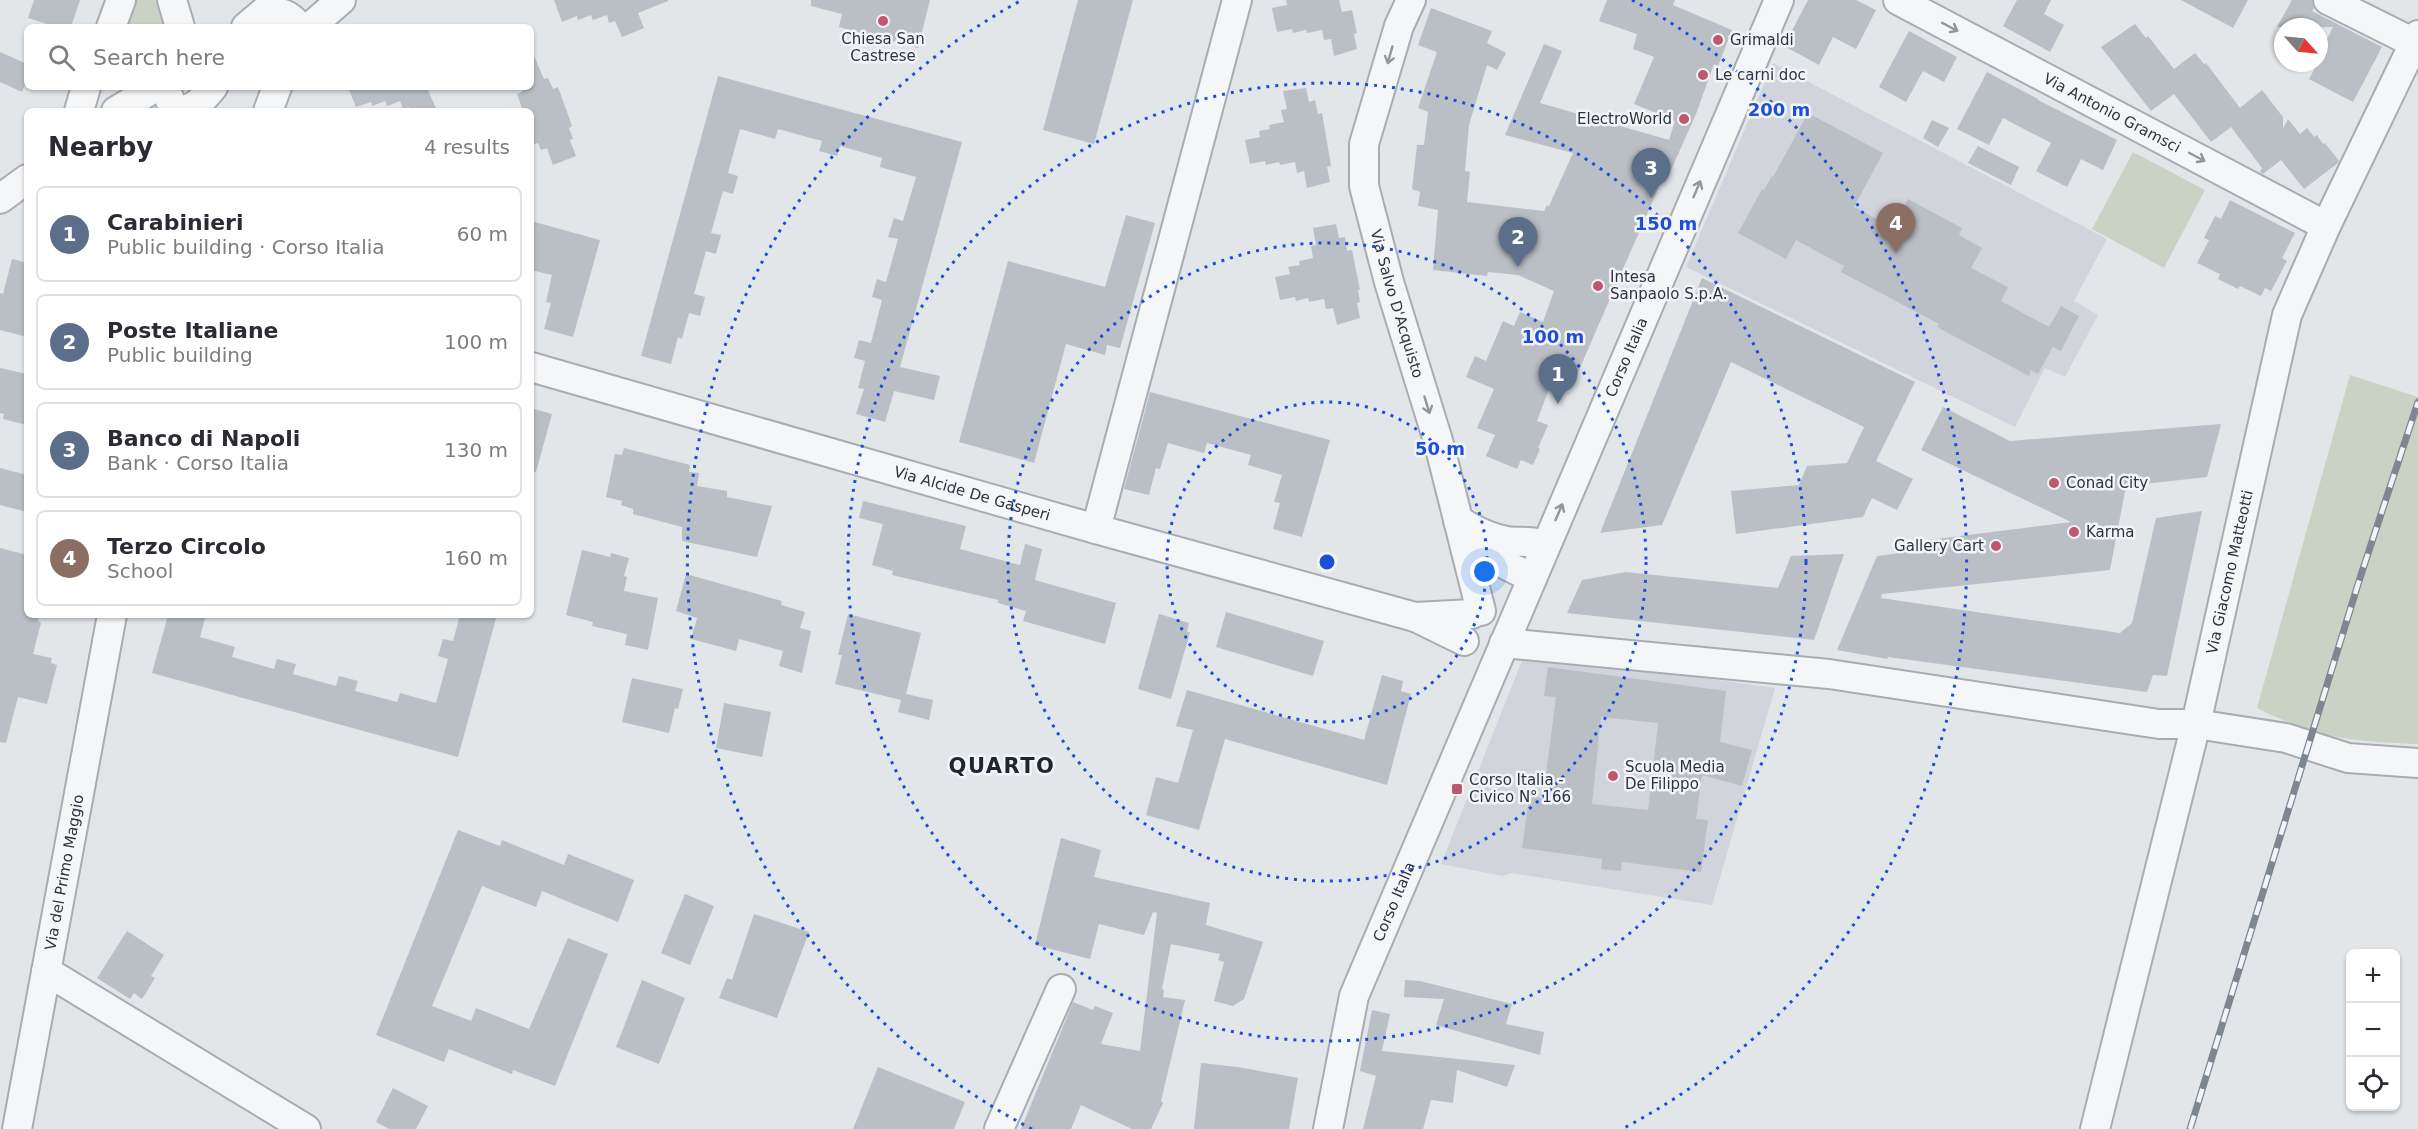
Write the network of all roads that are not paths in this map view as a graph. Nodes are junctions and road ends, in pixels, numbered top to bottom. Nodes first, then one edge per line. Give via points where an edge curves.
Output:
1 (121, 0) edge
2 (172, 0) edge
3 (341, 0) edge
4 (1237, 0) edge
5 (1411, 0) edge
6 (1779, 0) edge
7 (1898, 0) edge
8 (2328, 0) edge
9 (266, 13) edge
10 (112, 24) edge
11 (179, 24) edge
12 (297, 24) edge
13 (313, 24) edge
14 (2416, 39) edge
15 (85, 90) edge
16 (151, 90) edge
17 (166, 90) edge
18 (211, 90) edge
19 (217, 90) edge
20 (80, 108) edge
21 (122, 108) edge
22 (175, 108) edge
23 (193, 108) edge
24 (211, 108) edge
25 (24, 181) edge
26 (0, 199) edge
27 (2326, 226) junction
28 (534, 368) edge
29 (1458, 520) junction
30 (1096, 529) junction
31 (1545, 545) junction
32 (1466, 550) junction
33 (1532, 578) junction
34 (1477, 612) junction
35 (1415, 617) junction
36 (111, 618) edge
37 (1504, 644) junction
38 (1471, 648) junction
39 (1489, 681) junction
40 (2196, 724) junction
41 (2418, 763) edge
42 (46, 971) junction
43 (1061, 989) dead end
44 (17, 1129) edge
45 (306, 1129) edge
46 (999, 1129) edge
47 (1329, 1129) edge
48 (2095, 1129) edge

1 - 10 street
2 - 11 street
3 - 13 street
4 - 30 street
5 -> 29 street, Via Salvo D'Acquisto via 1399,26 1364,144 1364,186
31 -> 6 street, Corso Italia
7 -> 27 street, Via Antonio Gramsci
8 - 14 street
9 - 12 street via 283,12
14 - 27 street, Via Giacomo Matteotti
15 - 20 street
16 - 21 street
17 - 22 street
18 - 23 street
19 - 24 street
25 - 26 street
27 - 40 street, Via Giacomo Matteotti via 2287,315
28 - 30 street, Via Alcide De Gasperi
29 - 31 street via 1473,530 1507,541
29 - 32 street, Via Salvo D'Acquisto
30 - 35 street, Via Alcide De Gasperi
31 - 33 street, Corso Italia
32 - 33 street via 1488,556
32 - 34 street, Via Salvo D'Acquisto
33 - 37 street, Corso Italia
34 - 35 street, Via Alcide De Gasperi
34 - 37 street via 1490,611 1503,620 1507,636
34 - 38 street via 1465,622 1462,631
35 - 38 street, Via Alcide De Gasperi
36 - 42 street, Via del Primo Maggio
37 - 38 street via 1493,654
37 - 39 street, Corso Italia
37 - 40 street via 1829,674 2159,724
38 - 39 street via 1486,667
39 - 47 street, Corso Italia via 1354,996
40 - 41 street via 2286,738 2348,758
40 - 48 street, Via Giacomo Matteotti
42 - 44 street, Via del Primo Maggio
42 - 45 street
43 - 46 street

